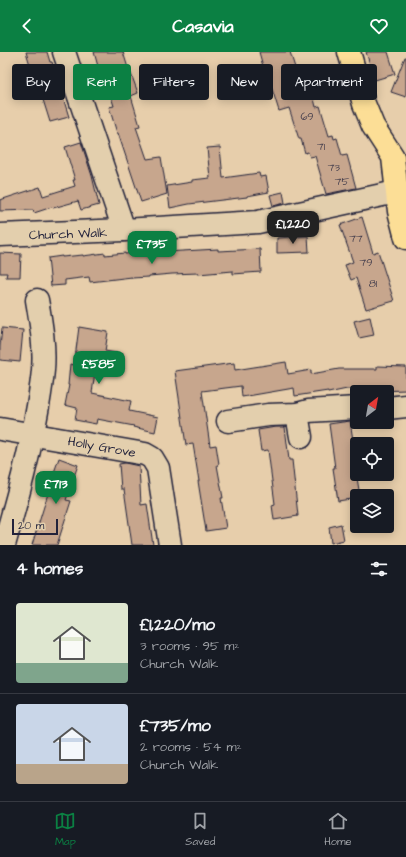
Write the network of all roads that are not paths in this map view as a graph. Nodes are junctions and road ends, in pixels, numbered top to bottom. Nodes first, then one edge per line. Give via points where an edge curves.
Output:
1 (64, 52) edge
2 (349, 52) edge
3 (400, 154) edge
4 (396, 192) junction
5 (124, 230) junction
6 (0, 235) edge
7 (406, 238) edge
8 (37, 300) dead end
9 (406, 406) edge
10 (394, 407) edge
11 (350, 408) edge
12 (297, 414) junction
13 (228, 421) dead end
14 (0, 429) edge
15 (33, 434) junction
16 (301, 438) dead end
17 (4, 545) edge
18 (170, 545) edge

1 - 5 street
2 - 3 main road via 373,126
3 - 4 main road
4 - 5 street, Church Walk via 258,222
4 - 7 main road
5 - 6 street, Church Walk
8 - 15 street via 43,342 43,369
9 - 10 street
11 - 12 street
12 - 13 street
12 - 16 street
14 - 15 street, Holly Grove
15 - 17 street
15 - 18 street, Holly Grove via 145,454 152,458 158,468

